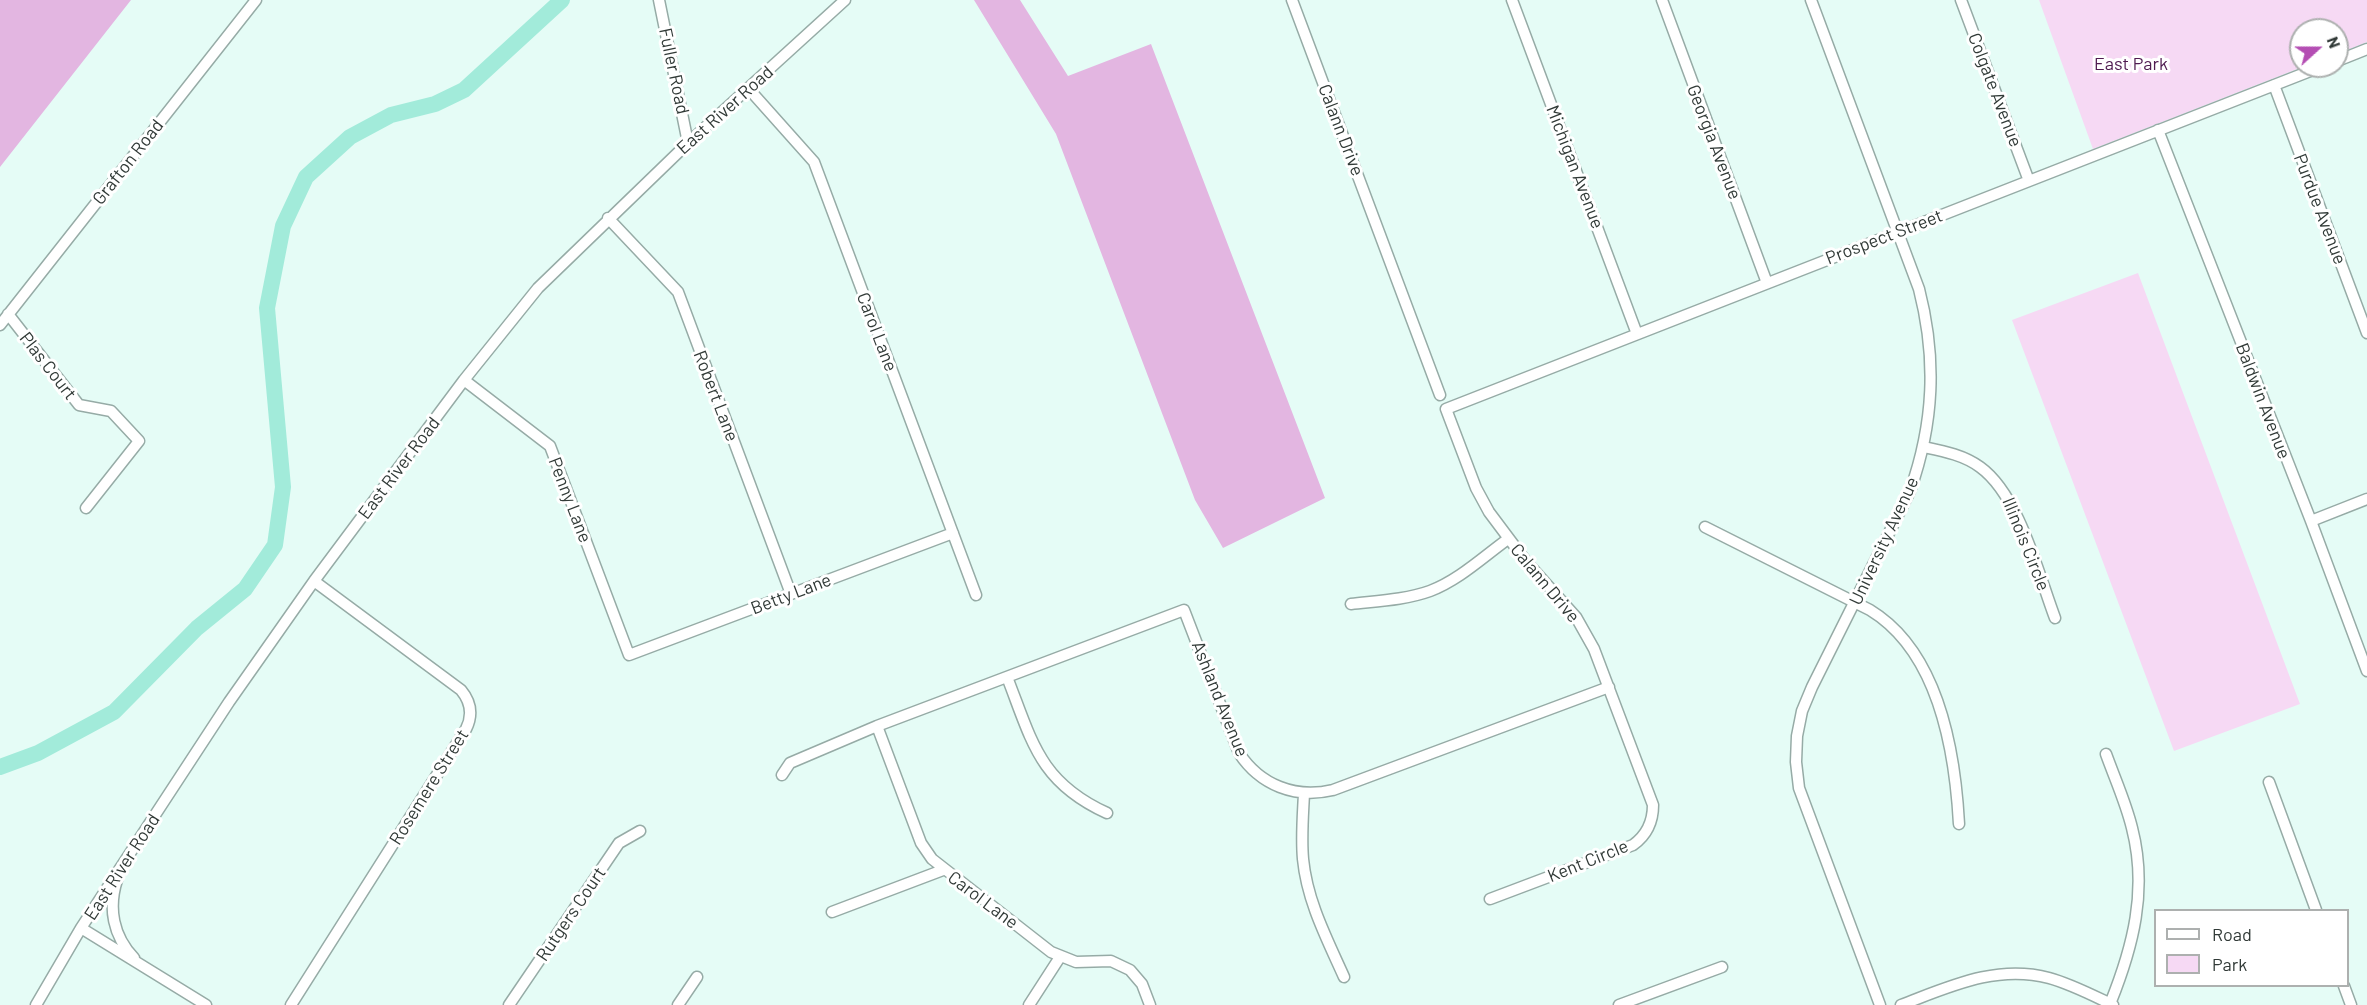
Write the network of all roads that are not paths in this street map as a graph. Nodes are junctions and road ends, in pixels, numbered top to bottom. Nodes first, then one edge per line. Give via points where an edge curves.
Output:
1 (256, 0) edge
2 (659, 0) edge
3 (845, 0) edge
4 (1292, 0) edge
5 (1512, 0) edge
6 (1662, 0) edge
7 (1811, 0) edge
8 (1961, 0) edge
9 (2367, 49) edge
10 (2349, 56) edge
11 (2294, 78) edge
12 (2274, 86) junction
13 (748, 88) junction
14 (2158, 130) junction
15 (688, 143) junction
16 (2029, 181) junction
17 (608, 218) junction
18 (1898, 232) junction
19 (1767, 283) junction
20 (8, 315) junction
21 (0, 325) edge
22 (2367, 333) edge
23 (1637, 334) junction
24 (464, 380) junction
25 (1440, 395) dead end
26 (1446, 409) joint
27 (1924, 447) junction
28 (2367, 500) edge
29 (86, 508) dead end
30 (2311, 522) junction
31 (1705, 527) dead end
32 (953, 533) junction
33 (1508, 539) junction
34 (314, 581) junction
35 (791, 594) junction
36 (976, 595) dead end
37 (1855, 602) junction
38 (1351, 604) dead end
39 (2055, 618) dead end
40 (628, 655) joint
41 (2367, 671) edge
42 (1007, 677) junction
43 (1609, 687) junction
44 (877, 726) junction
45 (2106, 754) dead end
46 (782, 776) dead end
47 (2269, 782) dead end
48 (1304, 793) junction
49 (1650, 795) joint
50 (1107, 813) dead end
51 (1959, 825) dead end
52 (640, 831) dead end
53 (943, 870) junction
54 (119, 872) junction
55 (1490, 899) dead end
56 (2316, 909) edge
57 (832, 912) dead end
58 (81, 928) junction
59 (1060, 957) junction
60 (141, 965) junction
61 (1722, 967) dead end
62 (697, 977) dead end
63 (1344, 977) dead end
64 (2344, 987) edge
65 (2112, 1004) edge
66 (36, 1005) edge
67 (206, 1005) edge
68 (291, 1005) edge
69 (509, 1005) edge
70 (678, 1005) edge
71 (1029, 1005) edge
72 (1150, 1005) edge
73 (1619, 1005) edge
74 (1880, 1005) edge
75 (1901, 1005) edge
76 (2351, 1005) edge

1 - 20 street, Grafton Road
2 - 15 street, Fuller Road
3 - 13 street, East River Road
4 - 25 street, Calann Drive
5 - 23 street, Michigan Avenue
6 - 19 street, Georgia Avenue
7 - 18 street, University Avenue
8 - 16 street, Colgate Avenue
9 - 10 street
11 - 12 street, Prospect Street
12 - 14 street, Prospect Street
12 - 22 street, Purdue Avenue
13 - 15 street, East River Road
13 - 32 street, Carol Lane via 814,162
14 - 16 street, Prospect Street
14 - 30 street, Baldwin Avenue
15 - 17 street, East River Road
16 - 18 street, Prospect Street
17 - 24 street, East River Road via 538,288
17 - 35 street, Robert Lane via 678,292
18 - 19 street, Prospect Street
18 - 27 street, University Avenue via 1919,289 1930,341 1932,394
19 - 23 street, Prospect Street
20 - 21 street, Grafton Road
20 - 29 street, Plas Court via 79,405 111,411 138,441
23 - 26 street, Prospect Street
24 - 34 street, East River Road
24 - 40 street, Penny Lane via 550,446
26 - 33 street, Calann Drive via 1476,488
27 - 37 street, University Avenue via 1910,491
27 - 39 street, Illinois Circle via 1973,462 2004,490 2016,512
28 - 30 street
30 - 41 street, Baldwin Avenue
31 - 37 street
32 - 35 street, Betty Lane
32 - 36 street, Carol Lane
33 - 38 street via 1459,576 1430,591
33 - 43 street, Calann Drive via 1576,617
34 - 54 street, East River Road via 229,702
34 - 68 street, Rosemere Street via 461,690 469,701 471,717
35 - 40 street, Betty Lane
37 - 51 street via 1897,630 1923,666 1954,767
37 - 74 street, University Avenue via 1806,698 1799,723 1796,762 1803,800
42 - 44 street, Ashland Avenue
42 - 48 street, Ashland Avenue via 1184,610 1243,759 1269,783
42 - 50 street via 1030,739 1046,767 1076,797
43 - 48 street, Ashland Avenue via 1333,790
43 - 49 street, Calann Drive
44 - 46 street, Ashland Avenue via 790,763
44 - 53 street, Carol Lane via 921,843
45 - 65 street via 2132,828 2139,890 2132,942
47 - 56 street
48 - 63 street via 1302,843 1306,879
49 - 55 street, Kent Circle via 1653,812 1649,826 1633,845
52 - 69 street, Rutgers Court via 619,843
53 - 57 street
53 - 59 street, Carol Lane
54 - 58 street, East River Road
54 - 60 street via 113,892 114,923 128,952
58 - 60 street
58 - 66 street, East River Road
59 - 71 street
59 - 72 street, Carol Lane via 1076,962 1121,964 1136,975
60 - 67 street
61 - 73 street
62 - 70 street
64 - 76 street
65 - 75 street via 2048,978 2010,973 1972,979

